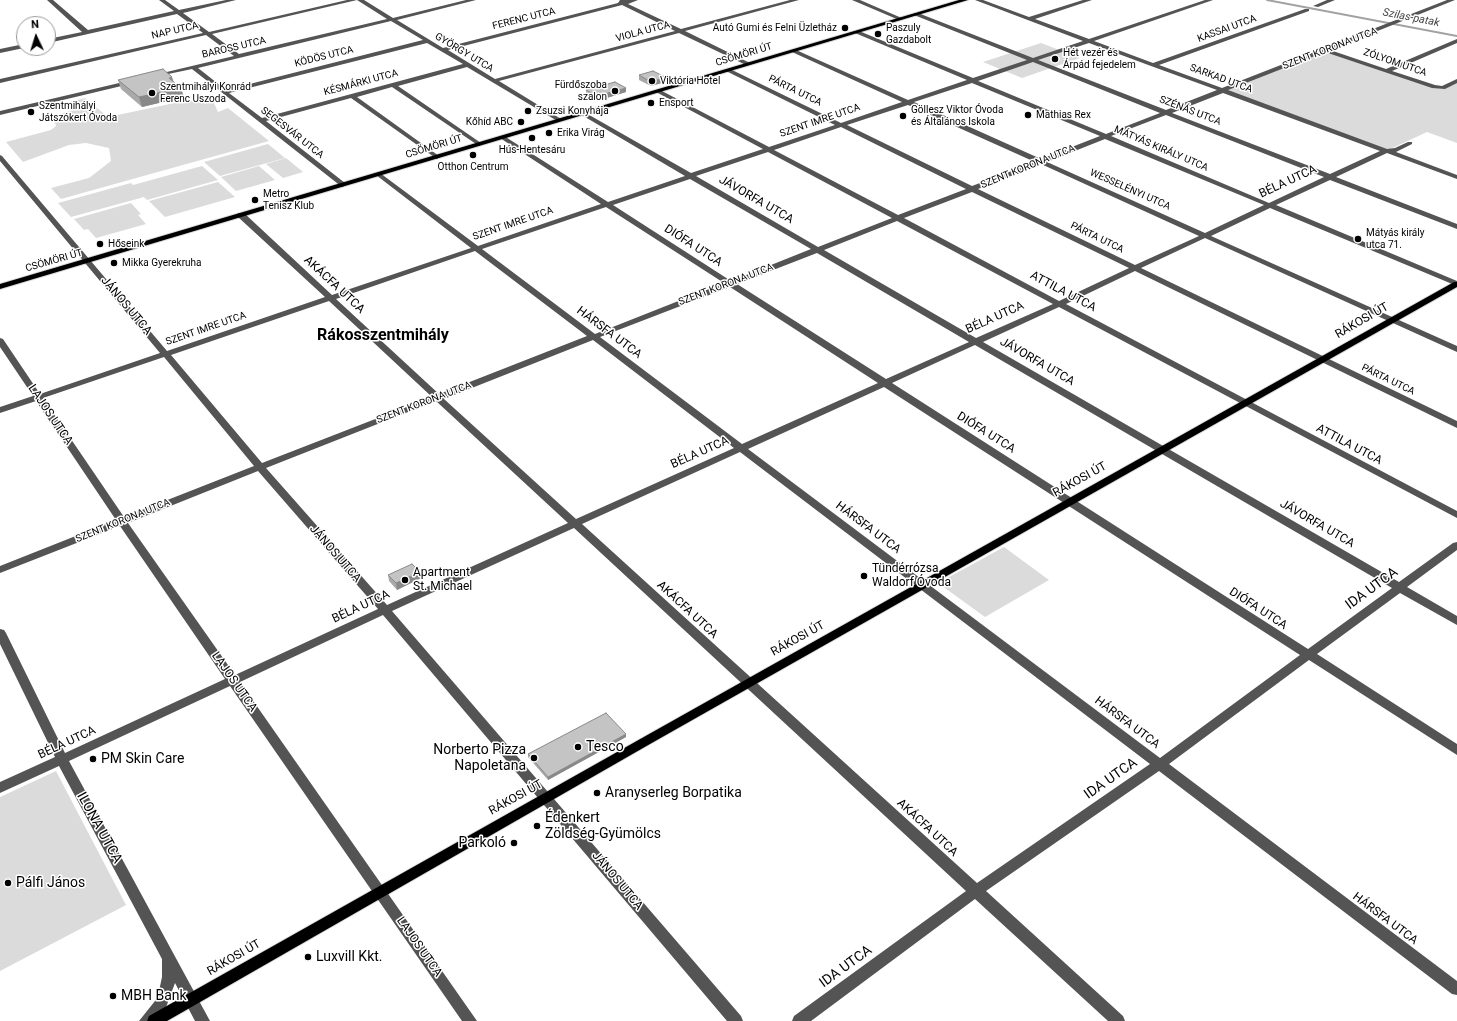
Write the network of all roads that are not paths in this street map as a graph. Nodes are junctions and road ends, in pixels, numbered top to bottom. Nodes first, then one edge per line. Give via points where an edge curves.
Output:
1 (50, 0) edge
2 (162, 0) edge
3 (233, 0) edge
4 (354, 0) edge
5 (360, 0) edge
6 (473, 0) edge
7 (617, 0) edge
8 (635, 0) edge
9 (796, 0) edge
10 (855, 0) edge
11 (965, 0) edge
12 (978, 0) edge
13 (1090, 0) edge
14 (1210, 0) edge
15 (1332, 0) edge
16 (1452, 0) edge
17 (623, 3) junction
18 (1316, 6) dead end
19 (1307, 10) dead end
20 (178, 12) junction
21 (916, 14) junction
22 (392, 19) junction
23 (901, 19) junction
24 (1029, 19) junction
25 (681, 31) junction
26 (86, 32) junction
27 (857, 32) junction
28 (207, 33) junction
29 (56, 39) edge
30 (428, 41) junction
31 (1089, 41) junction
32 (1457, 41) edge
33 (16, 48) edge
34 (442, 50) junction
35 (794, 50) junction
36 (1325, 50) junction
37 (0, 51) edge
38 (238, 56) junction
39 (1034, 61) junction
40 (748, 64) junction
41 (467, 65) junction
42 (1153, 65) junction
43 (193, 67) junction
44 (728, 70) junction
45 (1386, 71) junction
46 (147, 78) edge
47 (139, 80) edge
48 (0, 81) edge
49 (494, 81) junction
50 (973, 81) junction
51 (1457, 81) edge
52 (393, 85) junction
53 (658, 91) junction
54 (1223, 91) junction
55 (225, 92) junction
56 (352, 96) junction
57 (909, 102) junction
58 (0, 113) edge
59 (1166, 113) junction
60 (582, 114) junction
61 (559, 120) junction
62 (260, 121) junction
63 (841, 126) junction
64 (1106, 136) junction
65 (502, 137) junction
66 (1410, 143) dead end
67 (479, 144) junction
68 (769, 150) junction
69 (1386, 151) junction
70 (0, 157) edge
71 (437, 157) junction
72 (1042, 162) junction
73 (378, 174) junction
74 (690, 176) junction
75 (1330, 177) junction
76 (1457, 177) edge
77 (342, 185) junction
78 (972, 190) junction
79 (606, 204) junction
80 (1270, 205) junction
81 (241, 215) junction
82 (898, 218) junction
83 (1457, 227) edge
84 (1204, 235) junction
85 (476, 248) junction
86 (817, 250) junction
87 (88, 261) junction
88 (1134, 268) junction
89 (730, 284) junction
90 (1457, 284) edge
91 (0, 287) edge
92 (329, 298) junction
93 (1059, 304) junction
94 (1393, 320) junction
95 (593, 337) junction
96 (0, 341) edge
97 (976, 341) junction
98 (1457, 349) edge
99 (167, 354) junction
100 (1323, 360) junction
101 (883, 382) junction
102 (39, 397) junction
103 (438, 398) junction
104 (1246, 403) junction
105 (0, 410) edge
106 (1457, 425) edge
107 (741, 448) junction
108 (1164, 450) junction
109 (260, 467) junction
110 (1071, 502) junction
111 (1457, 516) edge
112 (122, 522) junction
113 (575, 524) junction
114 (1457, 545) edge
115 (0, 570) edge
116 (923, 586) junction
117 (1400, 588) junction
118 (385, 610) junction
119 (1457, 621) edge
120 (0, 633) edge
121 (1308, 655) junction
122 (233, 681) junction
123 (750, 683) junction
124 (1457, 750) edge
125 (62, 760) junction
126 (1160, 764) junction
127 (0, 788) edge
128 (546, 798) junction
129 (976, 891) junction
130 (380, 892) junction
131 (169, 958) junction
132 (1457, 989) edge
133 (192, 1000) junction
134 (146, 1021) edge
135 (154, 1021) edge
136 (203, 1021) edge
137 (470, 1021) edge
138 (736, 1021) edge
139 (798, 1021) edge
140 (1118, 1021) edge

1 - 26 street
2 - 20 street
3 - 20 street
4 - 28 street, NAP UTCA
5 - 22 street, GYÖRGY UTCA
6 - 22 street, BAROSS UTCA
7 - 17 street
8 - 17 street, FERENC UTCA
9 - 25 street, VIOLA UTCA
10 - 23 street
11 - 21 main road, CSÖMÖRI ÚT
12 - 24 street, SARKAD UTCA
13 - 24 street
14 - 31 street
15 - 18 street
16 - 36 street, SZENT KORONA UTCA
17 - 25 street
17 - 34 street, FERENC UTCA
19 - 42 street, KASSAI UTCA
20 - 26 street
20 - 28 street
21 - 23 main road, CSÖMÖRI ÚT
21 - 39 street, SZÉNÁS UTCA
22 - 30 street, GYÖRGY UTCA
22 - 38 street, BAROSS UTCA
23 - 27 main road, CSÖMÖRI ÚT
24 - 31 street, SARKAD UTCA
25 - 40 street
25 - 49 street, VIOLA UTCA
26 - 29 street
27 - 35 main road, CSÖMÖRI ÚT
27 - 50 street, MÁTYÁS KIRÁLY UTCA
28 - 38 street
28 - 48 street, NAP UTCA
30 - 34 street, GYÖRGY UTCA
30 - 55 street, KÖDÖS UTCA
31 - 39 street, SZENT IMRE UTCA
31 - 42 street, SARKAD UTCA
32 - 45 street
33 - 37 street
34 - 41 street, GYÖRGY UTCA
35 - 40 main road, CSÖMÖRI ÚT
35 - 57 street, WESSELÉNYI UTCA
36 - 45 street, ZÓLYOM UTCA
36 - 54 street, SZENT KORONA UTCA
38 - 43 street, BAROSS UTCA
39 - 50 street, SZENT IMRE UTCA
39 - 59 street, SZÉNÁS UTCA
40 - 44 main road, CSÖMÖRI ÚT
41 - 49 street, GYÖRGY UTCA
41 - 52 street, KÉSMÁRKI UTCA
42 - 54 street, SARKAD UTCA
43 - 46 street, BAROSS UTCA
43 - 55 street, SEGESVÁR UTCA
44 - 53 main road, CSÖMÖRI ÚT
44 - 63 street, PÁRTA UTCA
45 - 51 street, ZÓLYOM UTCA via 1434,87 1443,88
47 - 58 street
49 - 61 street, GYÖRGY UTCA
50 - 57 street, SZENT IMRE UTCA
50 - 64 street, MÁTYÁS KIRÁLY UTCA
52 - 56 street, KÉSMÁRKI UTCA
52 - 67 street
53 - 60 main road, CSÖMÖRI ÚT
53 - 68 street, ATTILA UTCA
54 - 59 street, SZENT KORONA UTCA
54 - 69 street, SARKAD UTCA
55 - 62 street, SEGESVÁR UTCA
56 - 62 street, KÉSMÁRKI UTCA
56 - 71 street
57 - 63 street, SZENT IMRE UTCA
57 - 72 street, WESSELÉNYI UTCA
59 - 64 street, SZENT KORONA UTCA
59 - 75 street, SZÉNÁS UTCA
60 - 61 main road, CSÖMÖRI ÚT
60 - 74 street, JÁVORFA UTCA
61 - 65 main road, CSÖMÖRI ÚT
62 - 77 street, SEGESVÁR UTCA
63 - 68 street, SZENT IMRE UTCA
63 - 78 street, PÁRTA UTCA
64 - 72 street, SZENT KORONA UTCA
64 - 80 street, MÁTYÁS KIRÁLY UTCA
65 - 67 main road, CSÖMÖRI ÚT
65 - 79 street, DIÓFA UTCA
66 - 69 street, BÉLA UTCA via 1396,150
67 - 71 main road, CSÖMÖRI ÚT
68 - 74 street, SZENT IMRE UTCA
68 - 82 street, ATTILA UTCA
69 - 75 street, BÉLA UTCA
69 - 76 street, SARKAD UTCA
70 - 87 street, JÁNOS UTCA
71 - 73 main road, CSÖMÖRI ÚT
72 - 78 street, SZENT KORONA UTCA
72 - 84 street, WESSELÉNYI UTCA
73 - 77 main road, CSÖMÖRI ÚT
73 - 85 street, HÁRSFA UTCA
74 - 79 street, SZENT IMRE UTCA
74 - 86 street, JÁVORFA UTCA
75 - 80 street, BÉLA UTCA
75 - 83 street, SZÉNÁS UTCA
77 - 81 main road, CSÖMÖRI ÚT
78 - 82 street, SZENT KORONA UTCA
78 - 88 street, PÁRTA UTCA
79 - 85 street, SZENT IMRE UTCA
79 - 89 street, DIÓFA UTCA
80 - 84 street, BÉLA UTCA
80 - 90 street, MÁTYÁS KIRÁLY UTCA
81 - 87 main road, CSÖMÖRI ÚT
81 - 92 street, AKÁCFA UTCA
82 - 86 street, SZENT KORONA UTCA
82 - 93 street, ATTILA UTCA
84 - 88 street, BÉLA UTCA
84 - 94 street, WESSELÉNYI UTCA
85 - 92 street, SZENT IMRE UTCA
85 - 95 street, HÁRSFA UTCA
86 - 89 street, SZENT KORONA UTCA
86 - 97 street, JÁVORFA UTCA
87 - 91 main road, CSÖMÖRI ÚT
87 - 99 street, JÁNOS UTCA
88 - 93 street, BÉLA UTCA
88 - 100 street, PÁRTA UTCA
89 - 95 street, SZENT KORONA UTCA
89 - 101 street, DIÓFA UTCA
90 - 94 main road, RÁKOSI ÚT
92 - 99 street, SZENT IMRE UTCA
92 - 103 street, AKÁCFA UTCA
93 - 97 street, BÉLA UTCA
93 - 104 street, ATTILA UTCA
94 - 98 street, WESSELÉNYI UTCA
94 - 100 main road, RÁKOSI ÚT
95 - 103 street, SZENT KORONA UTCA
95 - 107 street, HÁRSFA UTCA
96 - 102 street, LAJOS UTCA
97 - 101 street, BÉLA UTCA
97 - 108 street, JÁVORFA UTCA
99 - 102 street, SZENT IMRE UTCA
99 - 109 street, JÁNOS UTCA
100 - 104 main road, RÁKOSI ÚT
100 - 106 street, PÁRTA UTCA
101 - 107 street, BÉLA UTCA
101 - 110 street, DIÓFA UTCA
102 - 105 street, SZENT IMRE UTCA
102 - 112 street, LAJOS UTCA
103 - 109 street, SZENT KORONA UTCA
103 - 113 street, AKÁCFA UTCA
104 - 108 main road, RÁKOSI ÚT
104 - 111 street, ATTILA UTCA
107 - 113 street, BÉLA UTCA
107 - 116 street, HÁRSFA UTCA
108 - 110 main road, RÁKOSI ÚT
108 - 117 street, JÁVORFA UTCA
109 - 112 street, SZENT KORONA UTCA
109 - 118 street, JÁNOS UTCA
110 - 116 main road, RÁKOSI ÚT
110 - 121 street, DIÓFA UTCA
112 - 115 street, SZENT KORONA UTCA
112 - 122 street, LAJOS UTCA
113 - 118 street, BÉLA UTCA
113 - 123 street, AKÁCFA UTCA
114 - 117 street, IDA UTCA
116 - 123 main road, RÁKOSI ÚT
116 - 126 street, HÁRSFA UTCA
117 - 119 street, JÁVORFA UTCA
117 - 121 street, IDA UTCA
118 - 122 street, BÉLA UTCA
118 - 128 street, JÁNOS UTCA
120 - 125 street, ILONA UTCA
121 - 124 street, DIÓFA UTCA
121 - 126 street, IDA UTCA
122 - 125 street, BÉLA UTCA
122 - 130 street, LAJOS UTCA
123 - 128 main road, RÁKOSI ÚT
123 - 129 street, AKÁCFA UTCA
125 - 127 street, BÉLA UTCA
125 - 131 street, ILONA UTCA
126 - 129 street, IDA UTCA
126 - 132 street, HÁRSFA UTCA
128 - 130 main road, RÁKOSI ÚT
128 - 138 street, JÁNOS UTCA
129 - 139 street, IDA UTCA
129 - 140 street, AKÁCFA UTCA
130 - 133 main road, RÁKOSI ÚT
130 - 137 street, LAJOS UTCA
131 - 133 street, ILONA UTCA
131 - 134 street via 166,991 160,1004
133 - 135 main road, RÁKOSI ÚT
133 - 136 street, ILONA UTCA

